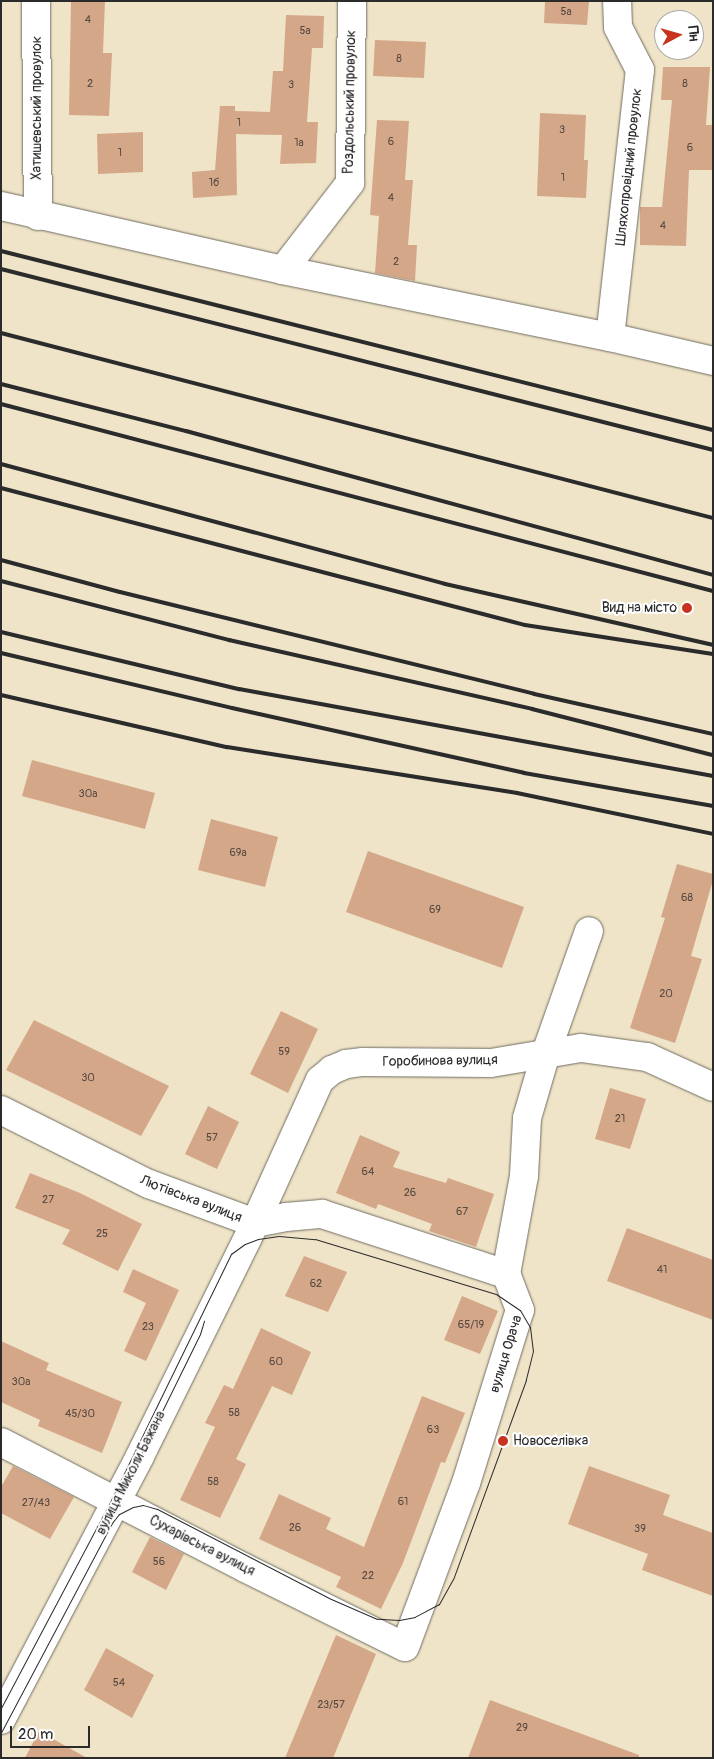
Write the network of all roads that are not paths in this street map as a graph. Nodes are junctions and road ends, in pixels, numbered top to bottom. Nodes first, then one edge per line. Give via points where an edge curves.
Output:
1 (36, 1) edge
2 (352, 1) edge
3 (617, 1) edge
4 (1, 206) edge
5 (38, 216) junction
6 (283, 270) junction
7 (610, 338) junction
8 (713, 361) edge
9 (589, 931) dead end
10 (546, 1053) junction
11 (713, 1087) edge
12 (1, 1110) edge
13 (256, 1223) junction
14 (506, 1274) junction
15 (1, 1442) edge
16 (117, 1503) junction
17 (405, 1647) joint
18 (1, 1720) edge

1 - 5 street, Хатишевський провулок
2 - 6 street, Роздольський провулок via 350,183
3 - 7 street, Шляхопровідний провулок via 618,28 640,70
4 - 5 street
5 - 6 street
6 - 7 street
7 - 8 street
9 - 10 street
10 - 11 street, Горобинова вулиця via 582,1048 647,1057
10 - 13 street, Горобинова вулиця via 491,1063 363,1062 332,1070 320,1080 312,1094
10 - 14 street via 528,1118 524,1176
12 - 13 street, Лютівська вулиця via 149,1184
13 - 14 street, Лютівська вулиця via 322,1214
13 - 16 street, вулиця Миколи Бажана
14 - 17 street, вулиця Орача via 520,1310 466,1483
15 - 16 street, Сухарівська вулиця
16 - 17 street, Сухарівська вулиця
16 - 18 street, вулиця Миколи Бажана

